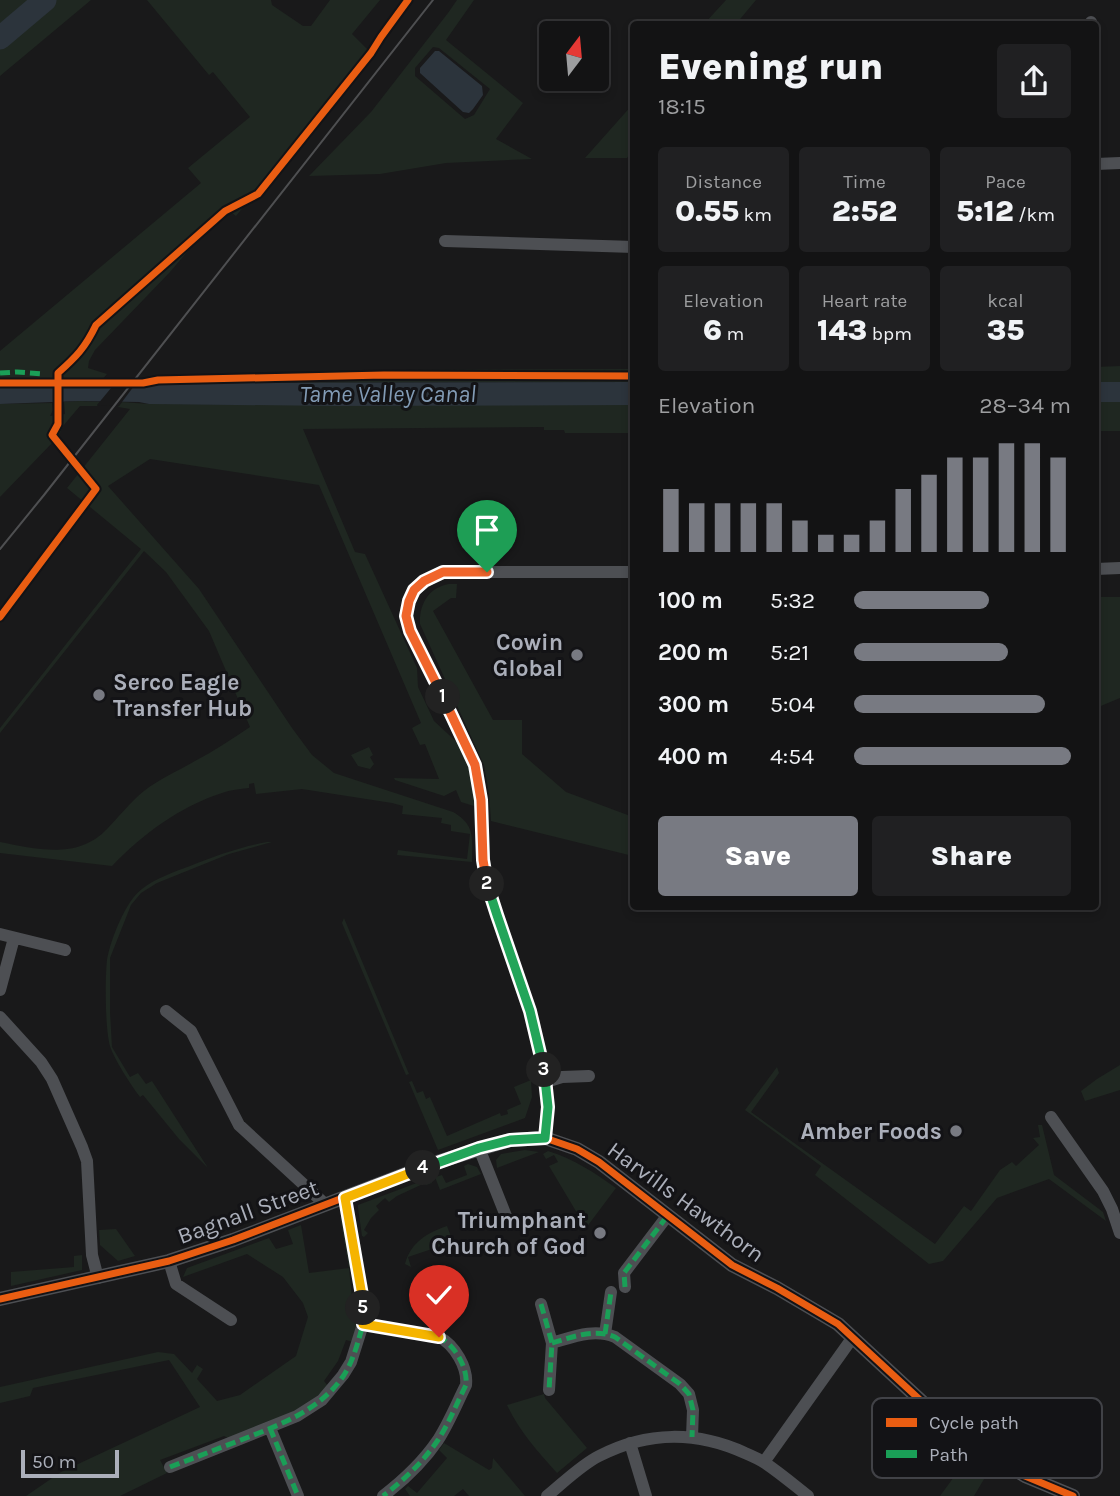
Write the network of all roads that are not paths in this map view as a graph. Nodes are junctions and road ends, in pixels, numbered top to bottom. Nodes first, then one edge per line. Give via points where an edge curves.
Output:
1 (1120, 163) edge
2 (1099, 164) edge
3 (445, 241) dead end
4 (630, 247) edge
5 (1120, 568) edge
6 (1099, 569) edge
7 (630, 572) edge
8 (0, 934) edge
9 (14, 937) junction
10 (65, 950) dead end
11 (0, 990) edge
12 (166, 1011) dead end
13 (0, 1017) edge
14 (589, 1076) dead end
15 (546, 1082) junction
16 (1051, 1117) dead end
17 (545, 1138) junction
18 (479, 1148) junction
19 (345, 1198) junction
20 (326, 1205) junction
21 (668, 1215) junction
22 (506, 1216) dead end
23 (1120, 1233) edge
24 (169, 1261) junction
25 (98, 1278) junction
26 (625, 1287) dead end
27 (611, 1292) dead end
28 (0, 1299) edge
29 (541, 1304) dead end
30 (231, 1320) dead end
31 (363, 1324) junction
32 (605, 1334) junction
33 (853, 1337) junction
34 (552, 1343) junction
35 (549, 1390) dead end
36 (918, 1398) edge
37 (270, 1429) junction
38 (692, 1437) junction
39 (630, 1443) junction
40 (764, 1462) junction
41 (170, 1467) dead end
42 (1030, 1478) edge
43 (298, 1496) edge
44 (383, 1496) edge
45 (547, 1496) edge
46 (646, 1496) edge
47 (808, 1496) edge
48 (1073, 1496) edge

1 - 2 street
3 - 4 street
5 - 6 street
7 - 15 street via 443,572 414,590 406,616 475,765 489,890 530,1011
8 - 9 street
9 - 10 street
9 - 11 street
12 - 20 street via 191,1031 239,1125
13 - 25 street via 52,1079 82,1147
14 - 15 street
15 - 17 street
16 - 23 street via 1103,1191
17 - 18 street, Bagnall Street
17 - 21 street, Harvills Hawthorn via 599,1162
18 - 19 street, Bagnall Street
18 - 22 street
19 - 20 street, Bagnall Street
19 - 31 street
20 - 24 street, Bagnall Street
21 - 26 street, Harvills Hawthorn via 624,1273
21 - 33 street, Harvills Hawthorn via 732,1265 820,1313
24 - 25 street, Bagnall Street
24 - 30 street via 176,1284
25 - 28 street, Bagnall Street
27 - 32 street
29 - 34 street
31 - 37 street via 351,1362 333,1388 309,1409
31 - 44 street via 448,1341 467,1377 431,1450
32 - 34 street via 589,1333
32 - 38 street via 690,1394
33 - 36 street, Harvills Hawthorn
33 - 40 street
34 - 35 street
37 - 41 street
37 - 43 street
38 - 39 street via 654,1437
38 - 40 street
39 - 45 street via 597,1457
39 - 46 street
40 - 47 street
42 - 48 street, Harvills Hawthorn

